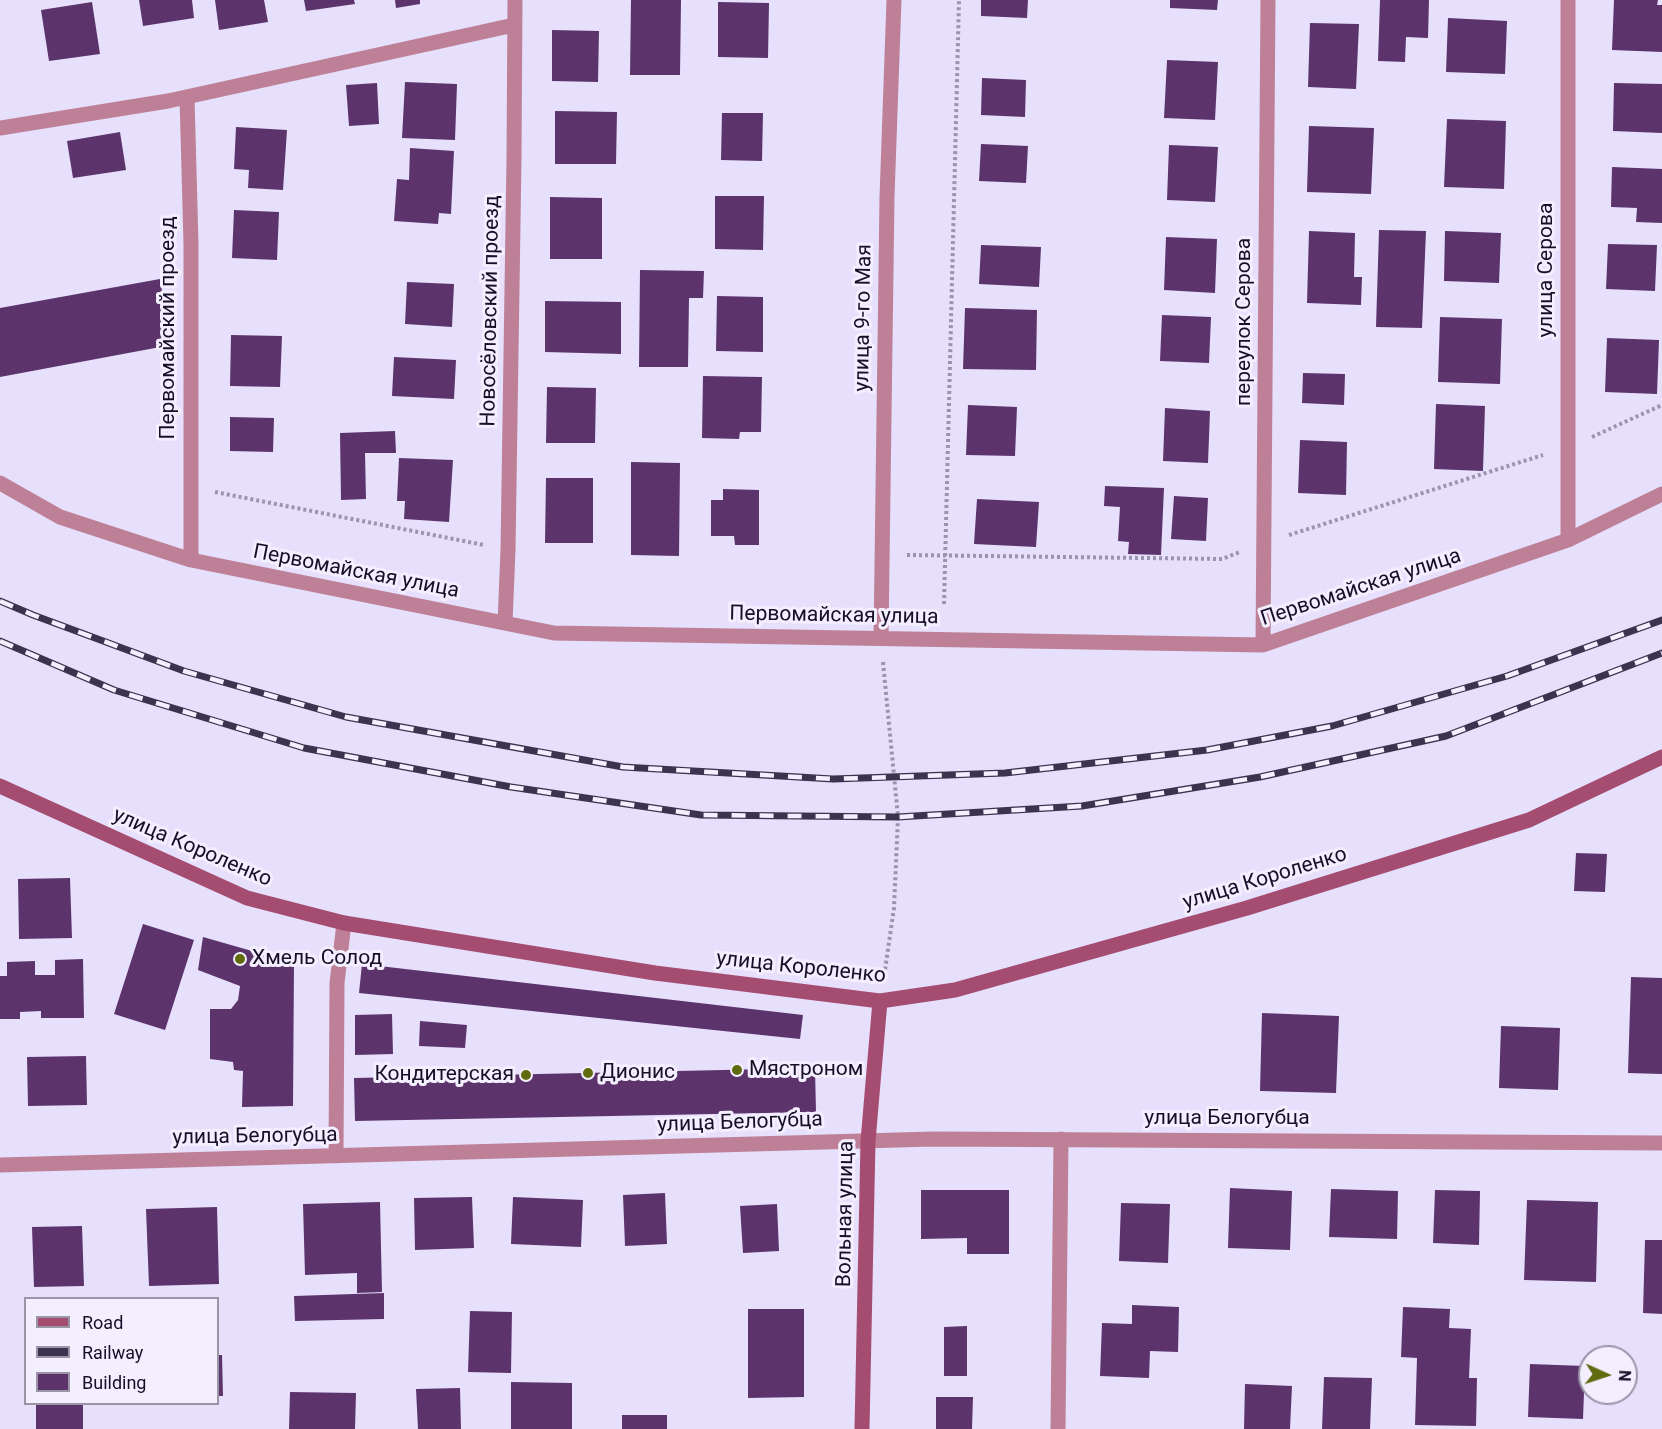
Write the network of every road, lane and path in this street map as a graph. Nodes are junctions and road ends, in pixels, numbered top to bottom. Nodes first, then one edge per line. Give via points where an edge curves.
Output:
1 (514, 0) edge
2 (894, 0) edge
3 (959, 0) edge
4 (1268, 0) edge
5 (1568, 0) edge
6 (514, 25) junction
7 (187, 97) junction
8 (0, 128) edge
9 (0, 483) edge
10 (191, 487) junction
11 (1662, 494) edge
12 (1568, 540) junction
13 (508, 550) junction
14 (191, 560) junction
15 (945, 604) dead end
16 (505, 623) junction
17 (881, 637) junction
18 (1263, 645) junction
19 (1662, 758) edge
20 (0, 786) edge
21 (344, 923) junction
22 (880, 1001) junction
23 (1061, 1139) junction
24 (868, 1141) junction
25 (1662, 1143) edge
26 (336, 1156) junction
27 (0, 1165) edge
28 (862, 1429) edge
29 (1058, 1429) edge

1 - 6 street, Новосёловский проезд
2 - 17 street, улица 9-го Мая
3 - 15 path
4 - 18 street, переулок Серова
5 - 12 street, улица Серова
6 - 7 street
6 - 13 street, Новосёловский проезд
7 - 8 street
7 - 10 street, Первомайский проезд
9 - 14 street, Первомайская улица via 60,518
10 - 13 path
10 - 14 street, Первомайский проезд
11 - 12 street, Первомайская улица
12 - 18 street, Первомайская улица
13 - 16 street, Новосёловский проезд
14 - 16 street, Первомайская улица
16 - 17 street, Первомайская улица via 554,633
17 - 18 street, Первомайская улица
17 - 22 path via 898,817 894,908
19 - 22 street, улица Короленко via 1529,820 1360,873 955,990
20 - 21 street, улица Короленко via 248,898
21 - 22 street, улица Короленко via 655,974
21 - 26 street via 337,983
22 - 24 street, Вольная улица
23 - 24 street, улица Белогубца
23 - 25 street, улица Белогубца
23 - 29 street
24 - 26 street, улица Белогубца
24 - 28 street, Вольная улица
26 - 27 street, улица Белогубца

